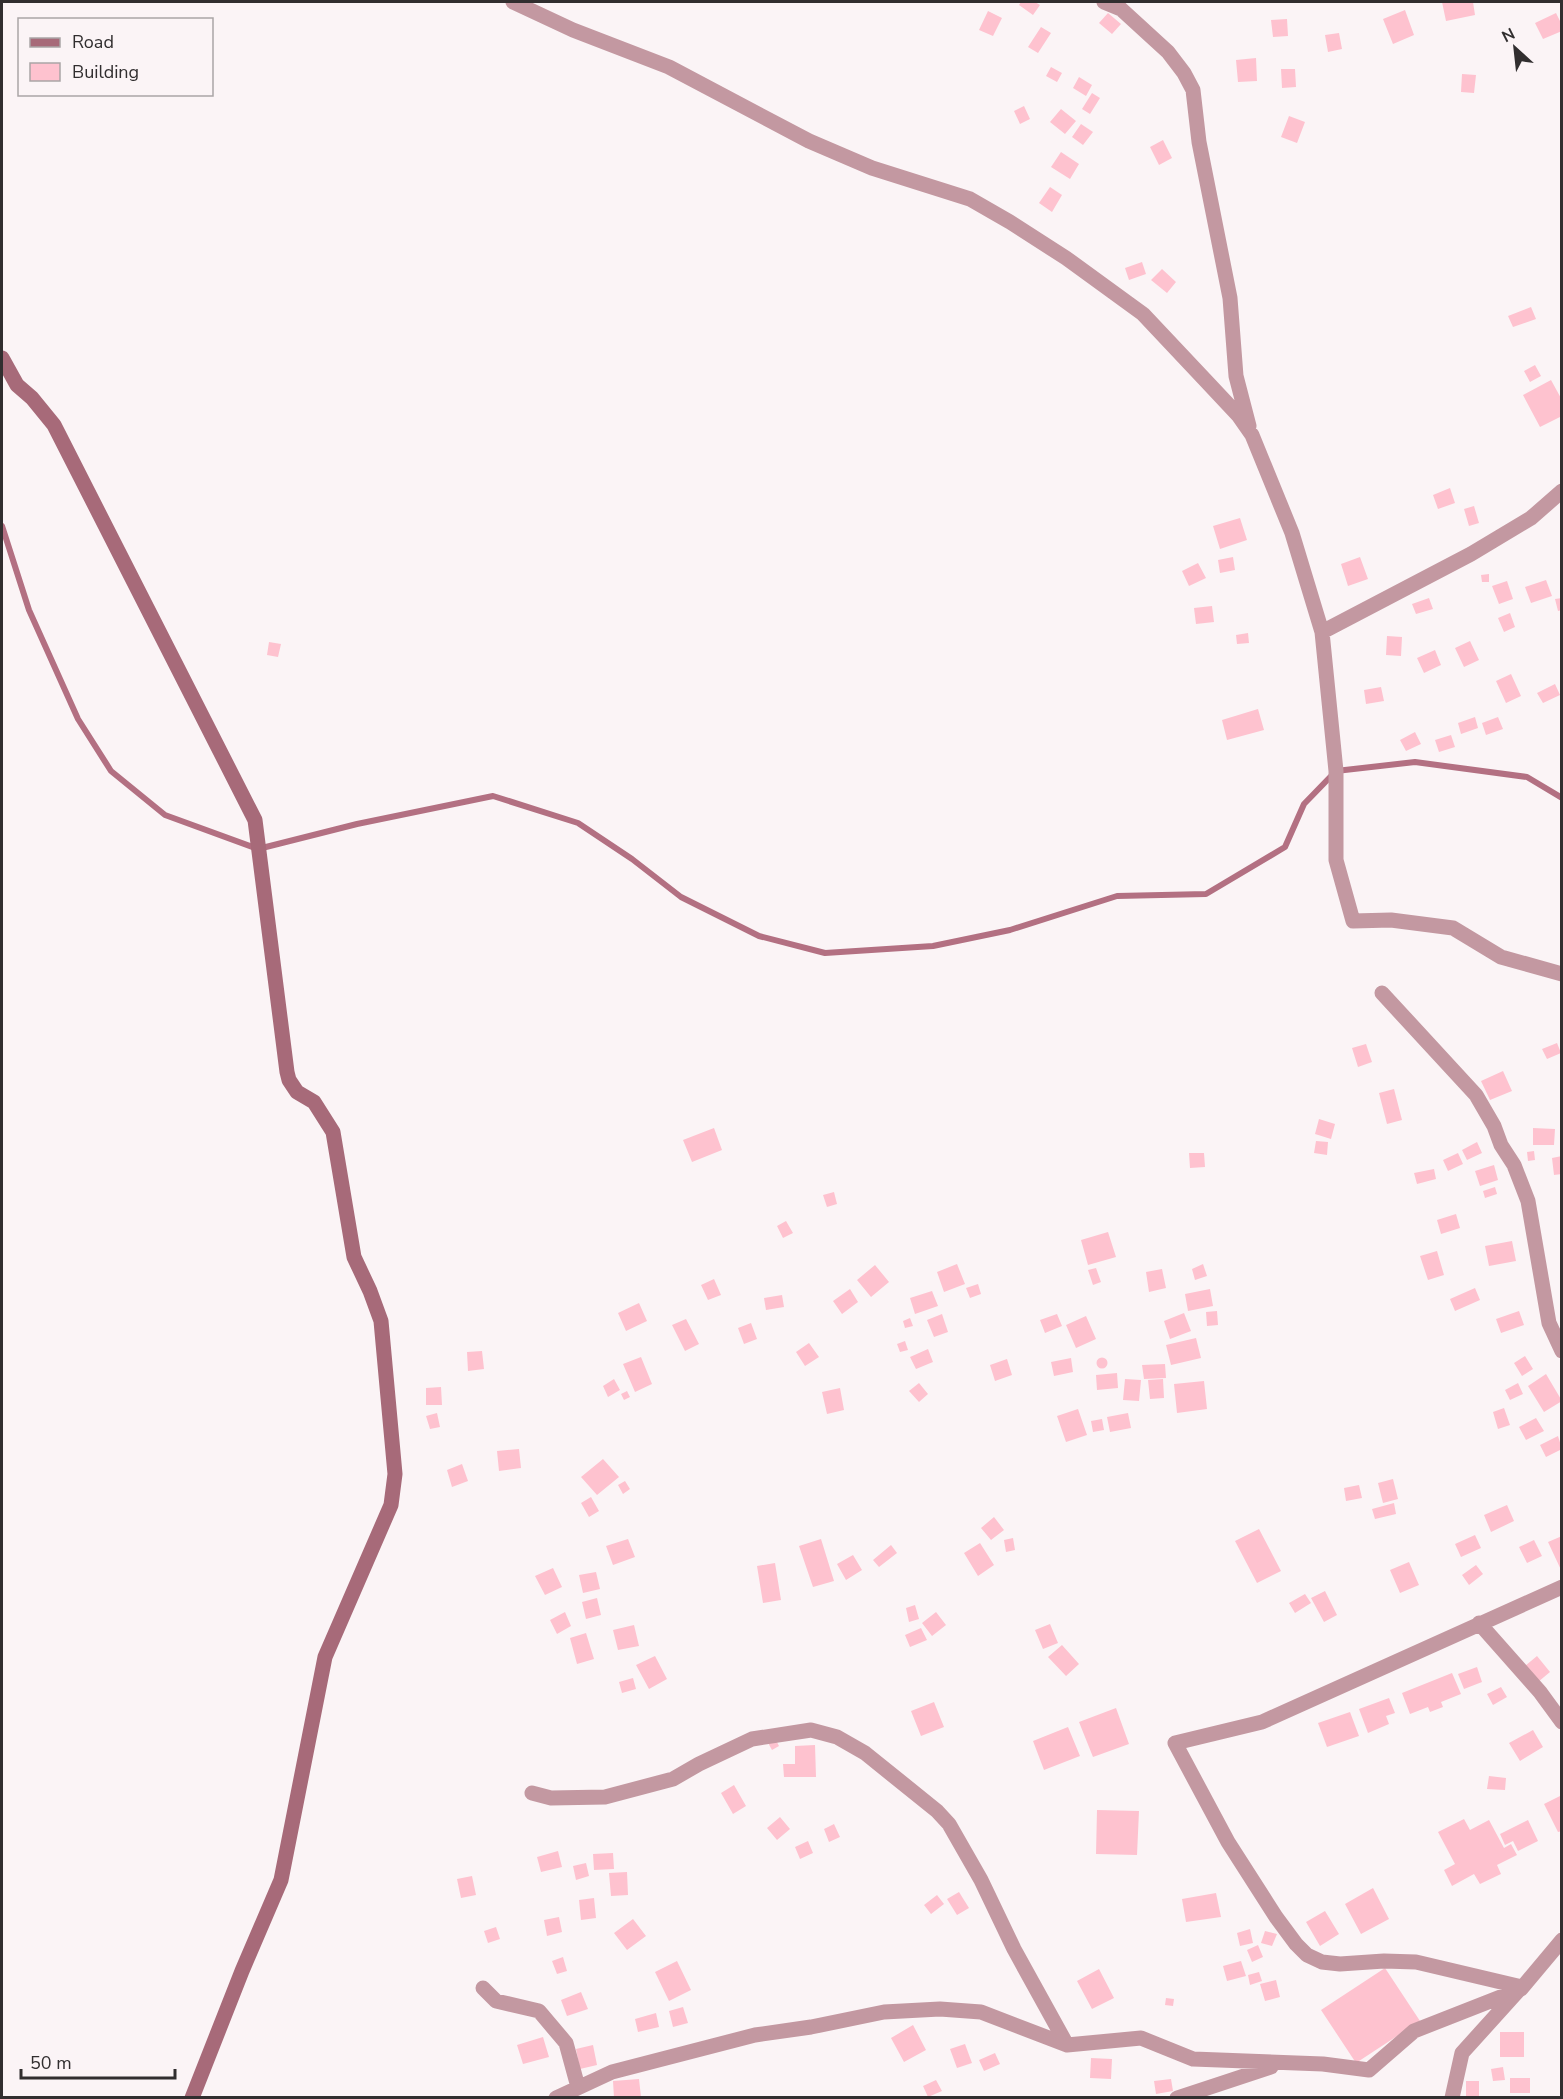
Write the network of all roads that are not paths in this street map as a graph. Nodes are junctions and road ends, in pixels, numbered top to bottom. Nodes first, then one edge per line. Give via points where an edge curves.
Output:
1 (513, 2) edge
2 (1104, 2) edge
3 (2, 358) edge
4 (1252, 435) junction
5 (1562, 491) edge
6 (1322, 632) junction
7 (1562, 974) edge
8 (1382, 993) dead end
9 (1562, 1351) edge
10 (1562, 1587) edge
11 (1479, 1623) junction
12 (1562, 1722) edge
13 (532, 1793) dead end
14 (1562, 1940) edge
15 (483, 1988) dead end
16 (1522, 1988) junction
17 (1067, 2045) junction
18 (1284, 2063) junction
19 (578, 2087) junction
20 (192, 2097) edge
21 (556, 2097) edge
22 (1177, 2097) edge
23 (1452, 2097) edge

1 - 4 street via 669,67 809,141 872,168 970,199 1010,222 1143,314
2 - 4 street via 1121,9 1168,52 1193,90 1199,142 1230,298 1236,376
3 - 20 street via 17,385 54,425 255,820 289,1080 297,1092 314,1102 333,1132 354,1257 381,1322 395,1474 391,1505 325,1657 281,1880
4 - 6 street via 1292,533
5 - 6 street via 1531,518 1471,554
6 - 7 street via 1336,771 1336,860 1353,921 1391,920 1453,928 1501,957
8 - 9 street via 1476,1095 1514,1165 1528,1201 1549,1323
10 - 11 street
11 - 12 street
11 - 16 street via 1262,1722 1175,1743 1228,1842 1276,1917 1307,1955 1340,1964 1416,1962
13 - 17 street via 551,1798 605,1797 673,1779 752,1739 811,1730 837,1737 865,1753 949,1824
14 - 16 street
15 - 19 street via 496,2001 539,2011 566,2043
16 - 18 street via 1414,2031 1369,2070
16 - 23 street via 1462,2053
17 - 18 street via 1141,2038 1193,2059
17 - 19 street via 981,2012 884,2012 755,2035 612,2072
18 - 22 street
19 - 21 street

